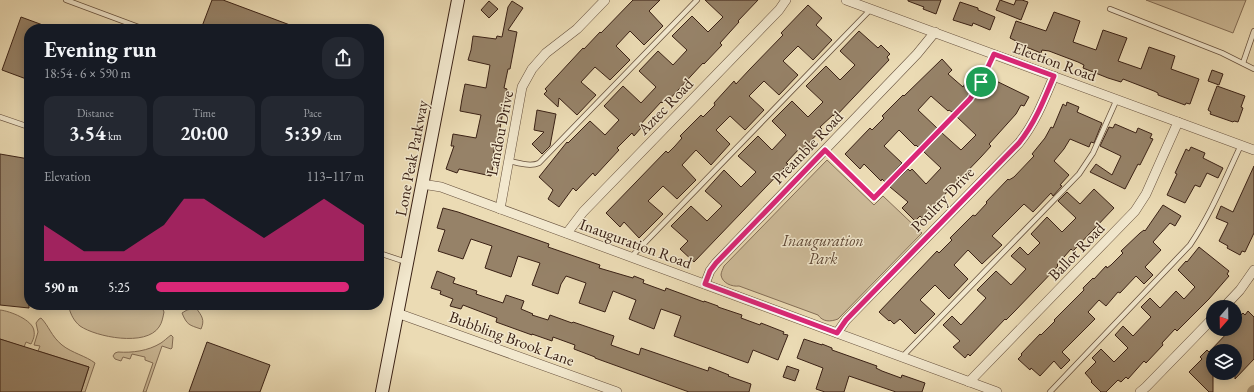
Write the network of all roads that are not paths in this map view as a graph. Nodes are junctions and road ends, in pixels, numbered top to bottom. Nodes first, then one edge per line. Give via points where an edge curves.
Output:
1 (66, 0) edge
2 (458, 0) edge
3 (605, 0) edge
4 (697, 0) edge
5 (786, 0) edge
6 (846, 0) edge
7 (871, 9) junction
8 (1110, 9) dead end
9 (131, 24) edge
10 (1254, 31) edge
11 (935, 32) junction
12 (994, 54) junction
13 (1243, 63) junction
14 (1254, 69) edge
15 (1054, 76) junction
16 (1117, 99) junction
17 (0, 117) edge
18 (1178, 122) junction
19 (24, 125) edge
20 (1241, 145) junction
21 (1253, 147) edge
22 (825, 150) junction
23 (509, 161) junction
24 (422, 184) junction
25 (500, 209) junction
26 (567, 234) junction
27 (384, 255) edge
28 (631, 257) junction
29 (408, 263) junction
30 (1254, 270) edge
31 (705, 284) junction
32 (1231, 300) edge
33 (397, 313) junction
34 (1206, 325) edge
35 (837, 333) junction
36 (902, 357) junction
37 (970, 382) junction
38 (382, 392) edge
39 (617, 392) edge
40 (997, 392) edge
41 (1050, 392) edge
42 (1140, 392) edge

1 - 9 lane
2 - 24 main road, Lone Peak Parkway
3 - 23 street, Landou Drive via 577,29 546,53 532,69 522,88
4 - 23 lane via 539,163 530,165
5 - 26 street, Aztec Road via 583,212
6 - 7 street, Election Road
7 - 11 street, Election Road
7 - 28 lane
8 - 13 lane
10 - 13 lane
11 - 12 street, Election Road
11 - 22 street, Preamble Road
12 - 15 street, Election Road
12 - 22 lane via 970,99 874,198
13 - 14 lane
15 - 16 street, Election Road
15 - 35 street, Poultry Drive via 1037,115 1019,143 846,320
16 - 18 street, Election Road
16 - 36 lane via 1093,153 1079,174
17 - 19 lane
18 - 20 street, Election Road
18 - 37 street, Ballot Road via 1146,194 1135,211
20 - 21 street, Election Road
20 - 41 lane via 1209,214 1190,245
22 - 31 street, Preamble Road via 716,263
23 - 25 street, Landou Drive
24 - 25 street, Inauguration Road via 441,187
24 - 29 main road, Lone Peak Parkway
25 - 26 street, Inauguration Road
26 - 28 street, Inauguration Road
27 - 29 lane
28 - 31 street, Inauguration Road
29 - 33 main road, Lone Peak Parkway
30 - 32 street
31 - 35 street, Inauguration Road
33 - 38 main road, Lone Peak Parkway
33 - 39 street, Bubbling Brook Lane
34 - 42 street
35 - 36 street, Inauguration Road
36 - 37 street, Inauguration Road
37 - 40 street, Inauguration Road

